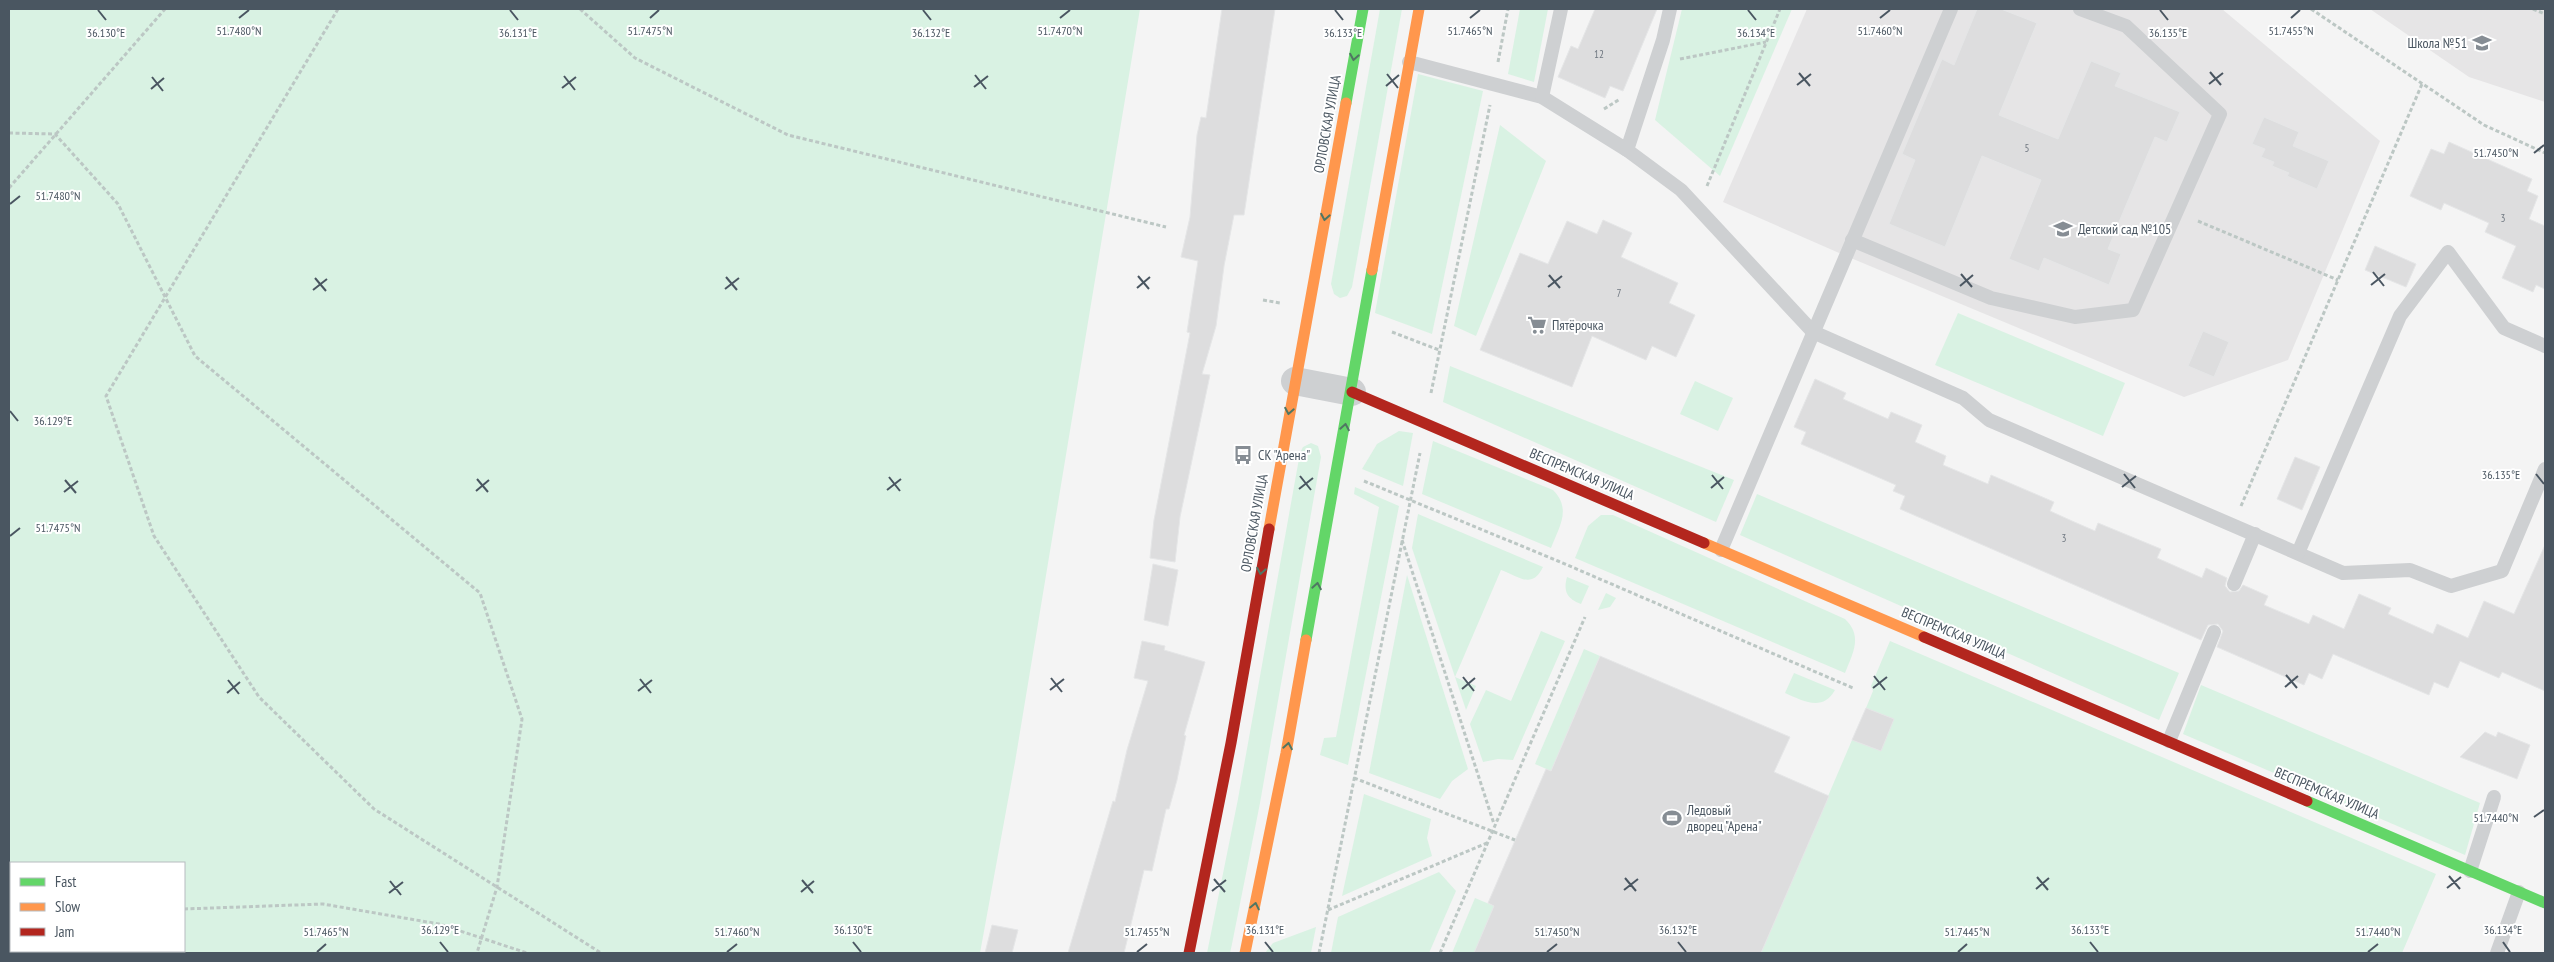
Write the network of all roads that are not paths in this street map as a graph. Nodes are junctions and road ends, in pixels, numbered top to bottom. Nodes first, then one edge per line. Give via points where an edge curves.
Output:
1 (1363, 9) edge
2 (1419, 9) edge
3 (1561, 9) edge
4 (1670, 9) edge
5 (1951, 9) edge
6 (2080, 9) edge
7 (1409, 62) junction
8 (1542, 98) junction
9 (1627, 150) junction
10 (1852, 240) junction
11 (1812, 332) junction
12 (2545, 346) edge
13 (1295, 381) junction
14 (1352, 392) junction
15 (2545, 469) edge
16 (2255, 534) junction
17 (1721, 550) junction
18 (2298, 553) junction
19 (2234, 584) dead end
20 (2214, 632) dead end
21 (2169, 741) junction
22 (2494, 797) dead end
23 (2470, 871) junction
24 (2519, 892) junction
25 (2545, 903) edge
26 (1189, 953) edge
27 (1245, 953) edge
28 (2497, 953) edge

1 -> 13 street, ОРЛОВСКАЯ УЛИЦА
2 - 7 street
3 - 8 lane
4 - 9 lane
5 - 10 lane
6 - 10 lane via 2126,26 2220,114 2133,310 2075,317 1990,298
7 - 8 lane
7 - 14 street
8 - 9 lane
9 - 11 lane via 1680,190
10 - 11 lane
11 - 16 lane via 1963,398 1989,420
11 - 17 lane
12 - 18 lane via 2504,328 2448,252 2400,316
13 - 14 street
13 -> 26 street, ОРЛОВСКАЯ УЛИЦА via 1231,743
14 - 17 street, ВЕСПРЕМСКАЯ УЛИЦА
27 -> 14 street via 1286,753
15 - 18 lane via 2502,571 2451,586 2410,570 2344,572
16 - 18 lane
16 - 19 lane
17 - 21 street, ВЕСПРЕМСКАЯ УЛИЦА
20 - 21 lane
21 - 23 street, ВЕСПРЕМСКАЯ УЛИЦА
22 - 23 lane
23 - 24 street, ВЕСПРЕМСКАЯ УЛИЦА
24 - 25 street, ВЕСПРЕМСКАЯ УЛИЦА
24 - 28 lane

